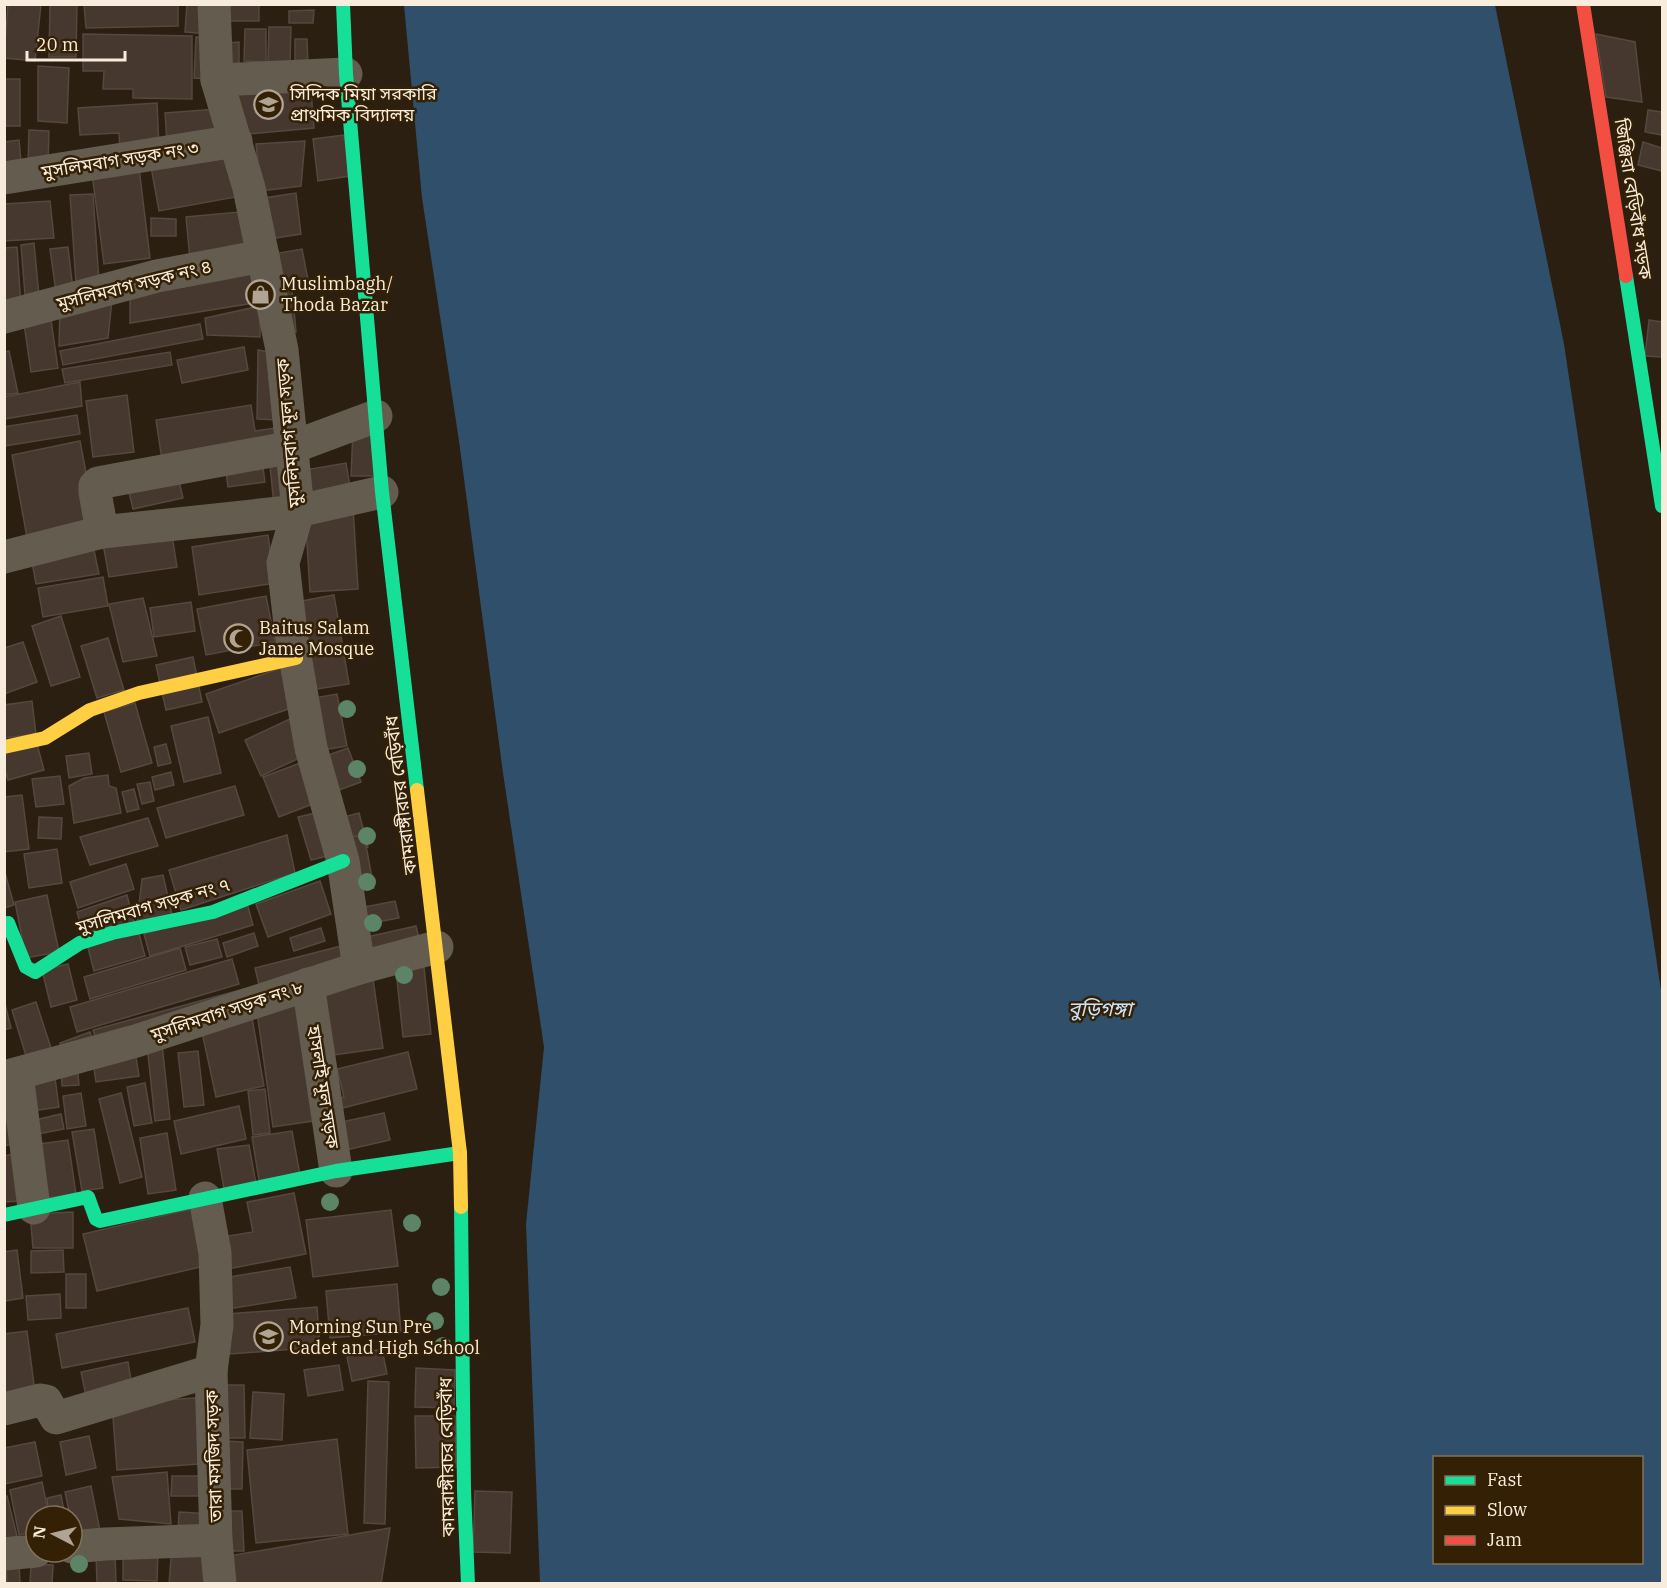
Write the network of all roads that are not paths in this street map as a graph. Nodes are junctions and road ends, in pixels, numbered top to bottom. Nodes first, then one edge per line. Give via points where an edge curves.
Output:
1 (214, 4) edge
2 (343, 4) edge
3 (1583, 4) edge
4 (346, 74) junction
5 (217, 80) junction
6 (236, 141) junction
7 (4, 178) edge
8 (263, 256) junction
9 (4, 317) edge
10 (376, 416) junction
11 (293, 447) junction
12 (382, 492) junction
13 (1662, 506) edge
14 (298, 511) junction
15 (102, 532) junction
16 (4, 557) edge
17 (296, 658) junction
18 (4, 747) edge
19 (343, 861) junction
20 (6, 920) edge
21 (437, 947) junction
22 (359, 968) junction
23 (308, 984) junction
24 (11, 1076) edge
25 (460, 1152) junction
26 (336, 1171) junction
27 (205, 1198) junction
28 (19, 1211) edge
29 (211, 1371) junction
30 (4, 1409) edge
31 (216, 1540) junction
32 (84, 1546) edge
33 (24, 1552) edge
34 (4, 1554) edge
35 (220, 1584) edge
36 (468, 1584) edge

1 - 5 street, মুসলিমবাগ মূল সড়ক
2 - 4 street, কামরাঙ্গীরচর বেড়িবাঁধ
3 - 13 street, জিঞ্জিরা বেড়িবাঁধ সড়ক
4 - 5 street
4 - 10 street, কামরাঙ্গীরচর বেড়িবাঁধ
5 - 6 street, মুসলিমবাগ মূল সড়ক
6 - 7 street, মুসলিমবাগ সড়ক নং ৩
6 - 8 street, মুসলিমবাগ মূল সড়ক
8 - 9 street, মুসলিমবাগ সড়ক নং ৪ via 157,276
8 - 11 street, মুসলিমবাগ মূল সড়ক via 282,350
10 - 11 street
10 - 12 street, কামরাঙ্গীরচর বেড়িবাঁধ
11 - 14 street, মুসলিমবাগ মূল সড়ক
11 - 15 street via 98,483 95,492
12 - 14 street
12 - 21 street, কামরাঙ্গীরচর বেড়িবাঁধ
14 - 15 street
14 - 17 street, মুসলিমবাগ মূল সড়ক via 283,563
15 - 16 street
17 - 18 street via 139,693 90,710 45,738
17 - 19 street, মুসলিমবাগ মূল সড়ক via 311,748
19 - 20 street, মুসলিমবাগ সড়ক নং ৭ via 213,912 80,943 35,972 26,967
19 - 22 street, মুসলিমবাগ মূল সড়ক
21 - 22 street, মুসলিমবাগ সড়ক নং ৮
21 - 25 street, কামরাঙ্গীরচর বেড়িবাঁধ
22 - 23 street, মুসলিমবাগ সড়ক নং ৮
23 - 24 street, মুসলিমবাগ সড়ক নং ৮ via 136,1041
23 - 26 street, হাসলাই মূল সড়ক
24 - 28 street, মুসলিমবাগ সড়ক নং ৮
25 - 26 street
25 - 36 street, কামরাঙ্গীরচর বেড়িবাঁধ
26 - 27 street, হাসলাই মূল সড়ক
27 - 28 street, হাসলাই মূল সড়ক via 100,1221 88,1197
27 - 29 street via 215,1253 217,1325
29 - 30 street via 56,1418 46,1401
29 - 31 street, তারা মসজিদ সড়ক
31 - 32 street, তারা মসজিদ সড়ক
31 - 35 street, তারা মসজিদ সড়ক
33 - 34 street

